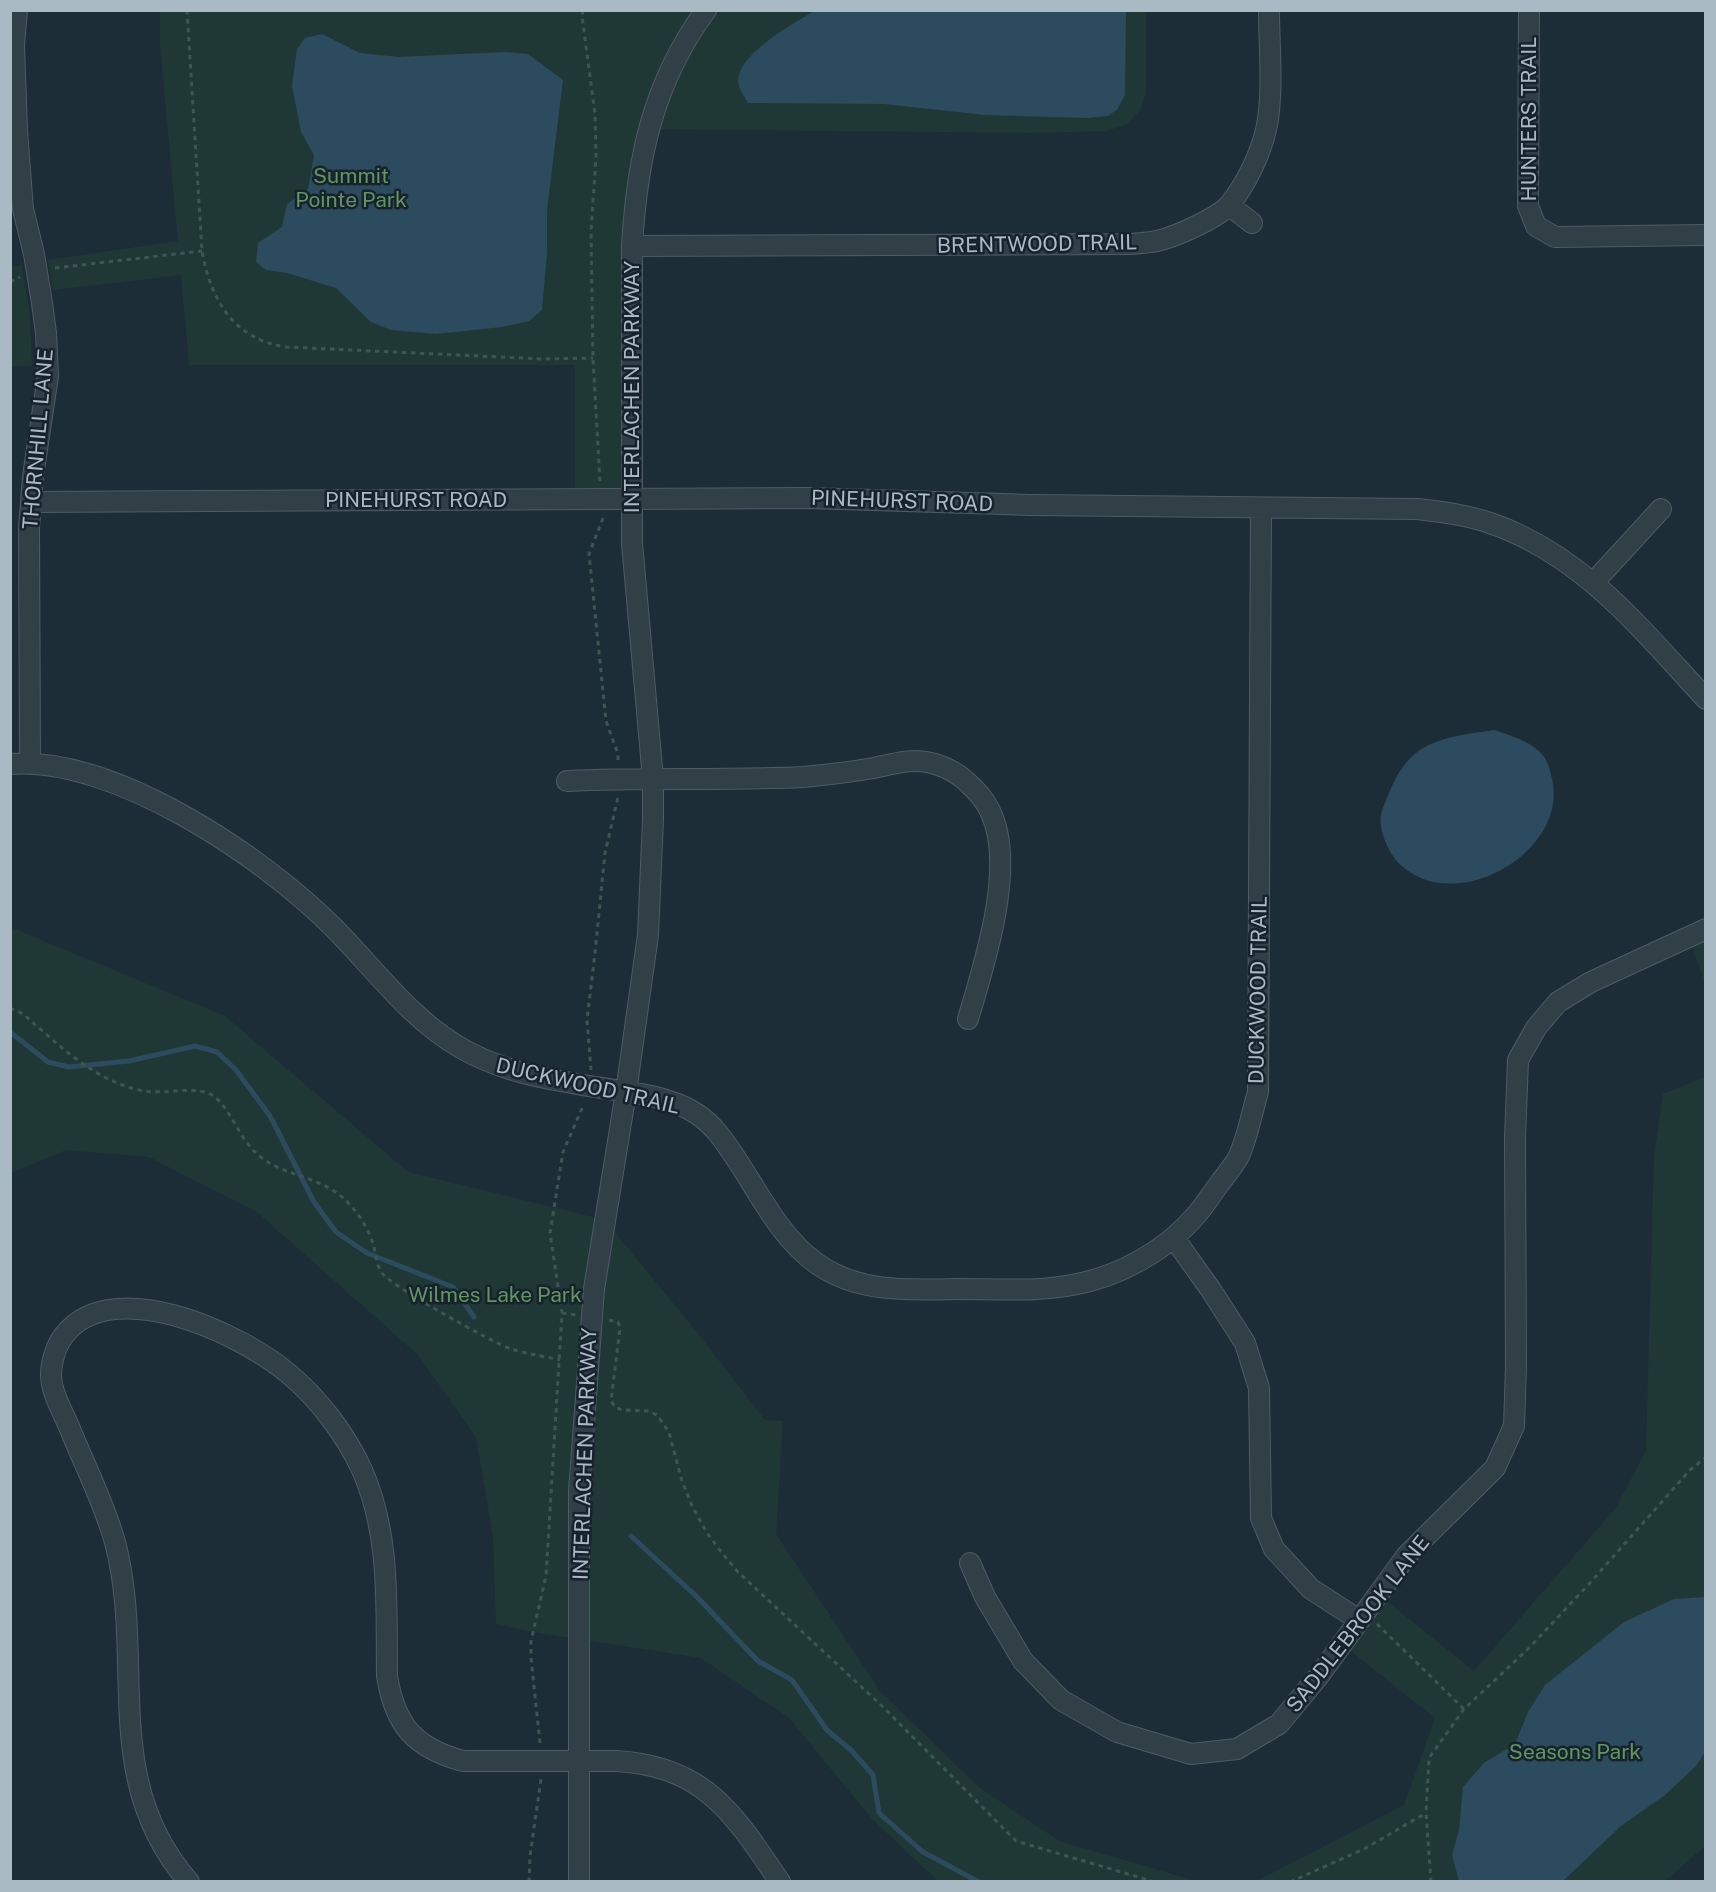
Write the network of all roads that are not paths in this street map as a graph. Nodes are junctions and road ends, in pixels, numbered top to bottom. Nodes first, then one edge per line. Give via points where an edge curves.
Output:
1 (17, 10) edge
2 (706, 10) edge
3 (1269, 10) edge
4 (1530, 10) edge
5 (14, 132) edge
6 (1229, 205) junction
7 (1252, 224) dead end
8 (1706, 235) edge
9 (632, 246) junction
10 (633, 498) junction
11 (31, 502) junction
12 (1261, 508) junction
13 (1661, 509) dead end
14 (1594, 582) junction
15 (1706, 699) edge
16 (20, 764) edge
17 (653, 779) junction
18 (567, 781) dead end
19 (1706, 929) edge
20 (968, 1019) dead end
21 (626, 1092) junction
22 (1174, 1238) junction
23 (970, 1563) dead end
24 (1361, 1617) junction
25 (579, 1761) junction
26 (189, 1881) edge
27 (579, 1881) edge
28 (780, 1881) edge

1 - 5 street, THORNHILL LANE
2 - 9 street, INTERLACHEN PARKWAY via 681,46 648,129
3 - 6 street, BRENTWOOD TRAIL via 1266,129 1247,176
4 - 8 street, HUNTERS TRAIL via 1527,206 1536,225 1555,237
5 - 11 street, THORNHILL LANE via 23,209 46,333 48,376
6 - 7 street
6 - 9 street, BRENTWOOD TRAIL via 1181,233 1156,242 1130,244
9 - 10 street, INTERLACHEN PARKWAY
10 - 11 street, PINEHURST ROAD
10 - 12 street, PINEHURST ROAD
10 - 17 street, INTERLACHEN PARKWAY via 632,543
11 - 16 street, THORNHILL LANE
12 - 14 street, PINEHURST ROAD via 1418,509 1453,513 1527,538
12 - 22 street, DUCKWOOD TRAIL via 1258,1092 1239,1156 1197,1214
13 - 14 street
14 - 15 street, PINEHURST ROAD
16 - 21 street, DUCKWOOD TRAIL via 82,771 122,785 206,831 291,890 331,925 426,1026 456,1046 508,1070
17 - 18 street
17 - 20 street via 831,775 914,761 960,774 991,812 999,857 991,939
17 - 21 street, INTERLACHEN PARKWAY via 648,935
19 - 24 street, SADDLEBROOK LANE via 1591,982 1558,1002 1536,1028 1518,1060 1514,1426 1495,1468 1407,1555
21 - 22 street, DUCKWOOD TRAIL via 670,1101 694,1112 727,1144 799,1250 819,1266 875,1287 1033,1289 1073,1285 1143,1259
21 - 25 street, INTERLACHEN PARKWAY via 591,1317 579,1491
22 - 24 street via 1245,1343 1259,1388 1261,1518 1274,1549 1311,1589
23 - 24 street, SADDLEBROOK LANE via 1023,1661 1061,1700 1117,1732 1191,1754 1237,1749 1279,1724
25 - 26 street via 463,1761 442,1755 411,1734 390,1696 383,1544 371,1493 361,1468 331,1419 290,1374 235,1338 181,1317 128,1308 108,1309 88,1316 60,1341 51,1376 55,1395 115,1543 125,1603 129,1731 136,1780 153,1827
25 - 27 street, INTERLACHEN PARKWAY
25 - 28 street via 638,1762 689,1779 731,1812

